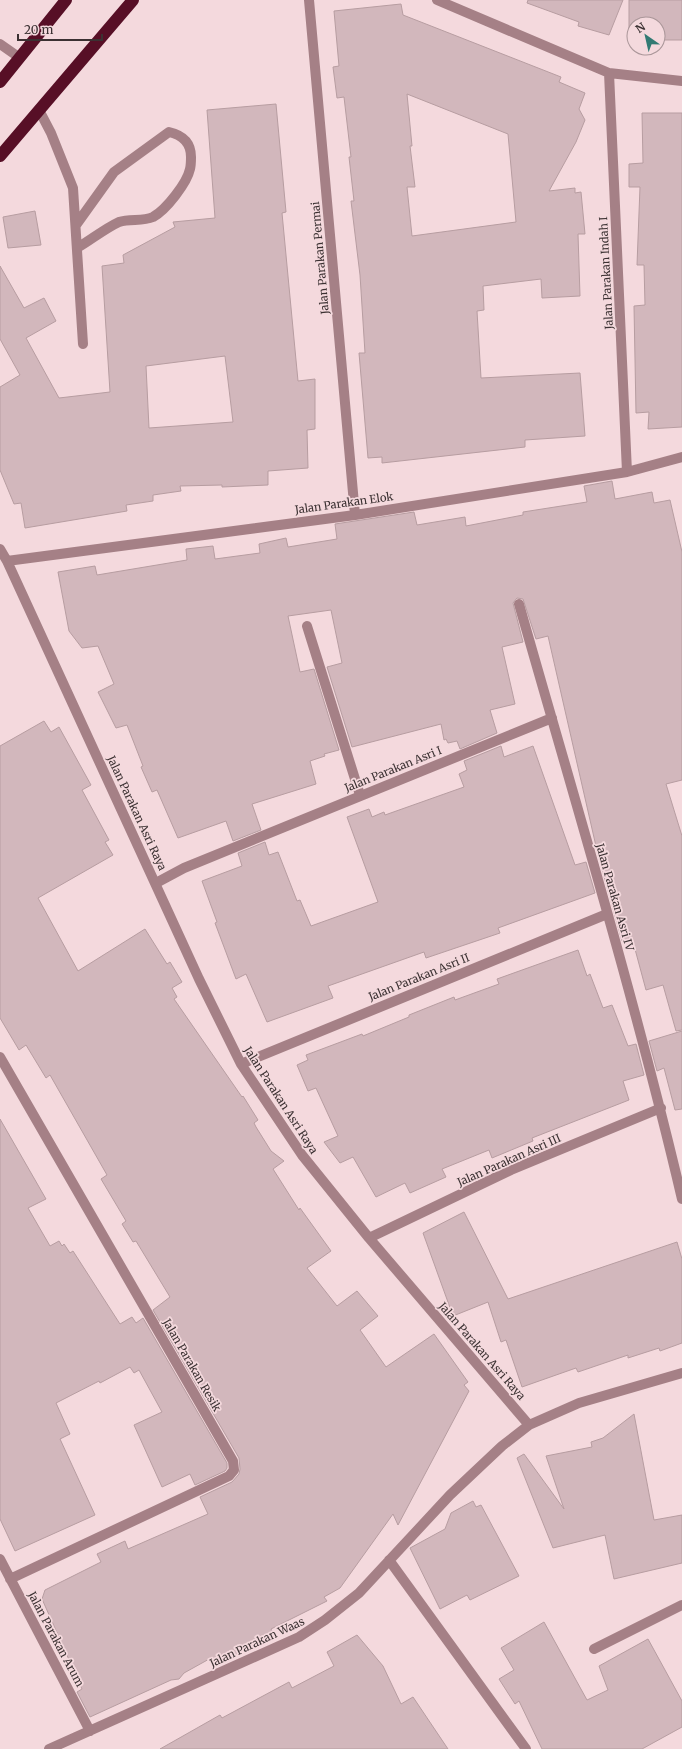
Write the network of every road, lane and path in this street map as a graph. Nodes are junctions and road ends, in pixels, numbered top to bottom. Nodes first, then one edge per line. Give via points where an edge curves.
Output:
1 (66, 0) edge
2 (133, 0) edge
3 (309, 0) edge
4 (437, 0) edge
5 (0, 44) edge
6 (20, 58) junction
7 (608, 73) junction
8 (682, 81) edge
9 (0, 82) edge
10 (39, 110) junction
11 (0, 156) edge
12 (76, 225) junction
13 (77, 248) junction
14 (83, 344) dead end
15 (682, 457) edge
16 (627, 472) junction
17 (355, 515) junction
18 (0, 550) edge
19 (7, 561) junction
20 (519, 604) dead end
21 (307, 626) dead end
22 (552, 718) junction
23 (360, 795) junction
24 (156, 883) junction
25 (607, 914) junction
26 (0, 1057) edge
27 (241, 1064) junction
28 (661, 1108) junction
29 (682, 1199) edge
30 (369, 1238) junction
31 (682, 1373) edge
32 (529, 1425) junction
33 (0, 1559) edge
34 (389, 1560) junction
35 (10, 1579) junction
36 (682, 1605) edge
37 (594, 1649) dead end
38 (90, 1731) junction
39 (49, 1749) edge
40 (526, 1749) edge

1 - 6 highway
2 - 10 highway
3 - 17 street, Jalan Parakan Permai
4 - 7 street
5 - 6 street
6 - 9 highway
7 - 8 street
7 - 16 street, Jalan Parakan Indah I
10 - 11 highway
10 - 12 street via 51,132 73,188
12 - 13 street
12 - 13 street via 114,172 169,132 184,138 191,152 190,169 182,186 165,207 153,217 120,222
13 - 14 street
15 - 16 street, Jalan Parakan Elok
16 - 17 street, Jalan Parakan Elok
17 - 19 street, Jalan Parakan Elok
18 - 19 street, Jalan Parakan Asri Raya
19 - 24 street, Jalan Parakan Asri Raya
20 - 22 street, Jalan Parakan Asri IV
21 - 23 street
22 - 23 street, Jalan Parakan Asri I
22 - 25 street, Jalan Parakan Asri IV
23 - 24 street, Jalan Parakan Asri I via 184,868
24 - 27 street, Jalan Parakan Asri Raya
25 - 27 street, Jalan Parakan Asri II
25 - 28 street, Jalan Parakan Asri IV
26 - 35 street, Jalan Parakan Resik via 233,1461 234,1470 230,1476
27 - 30 street, Jalan Parakan Asri Raya via 302,1155
28 - 29 street, Jalan Parakan Asri IV
28 - 30 street, Jalan Parakan Asri III via 511,1170
30 - 32 street, Jalan Parakan Asri Raya
31 - 32 street via 579,1403
32 - 34 street, Jalan Parakan Waas via 502,1446 456,1490
33 - 35 street, Jalan Parakan Arum
34 - 38 street, Jalan Parakan Waas via 359,1593 299,1637
34 - 40 street
35 - 38 street, Jalan Parakan Arum
36 - 37 street
38 - 39 street, Jalan Parakan Waas

